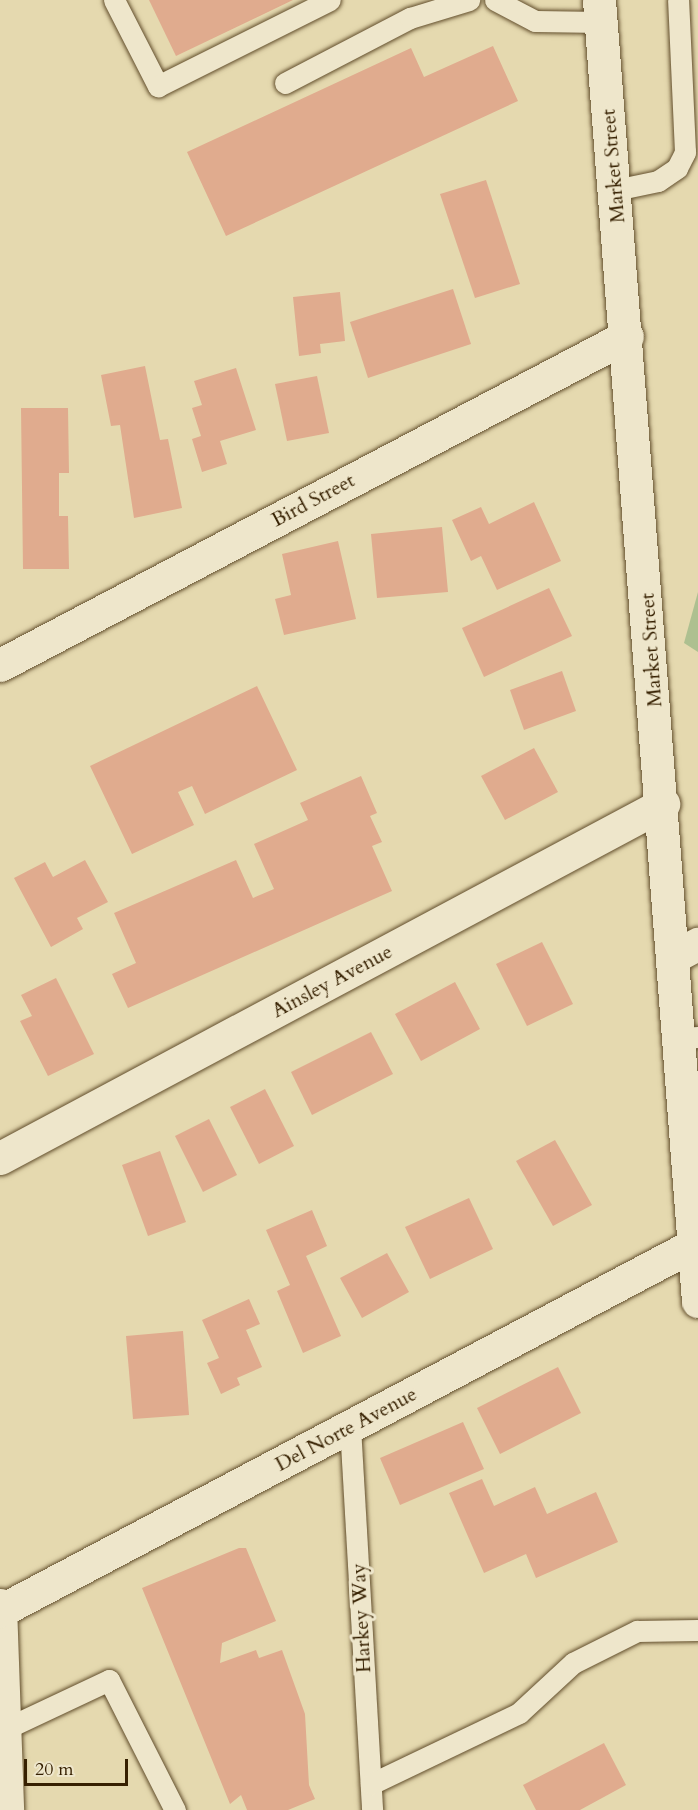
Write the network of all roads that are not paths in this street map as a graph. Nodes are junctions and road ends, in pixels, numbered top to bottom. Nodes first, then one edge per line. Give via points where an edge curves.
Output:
1 (114, 0) edge
2 (330, 0) edge
3 (470, 0) edge
4 (495, 0) edge
5 (678, 0) edge
6 (600, 11) edge
7 (285, 83) dead end
8 (615, 190) junction
9 (627, 336) junction
10 (0, 665) edge
11 (663, 804) junction
12 (687, 950) edge
13 (689, 1037) edge
14 (0, 1158) edge
15 (691, 1246) junction
16 (698, 1301) edge
17 (350, 1426) junction
18 (0, 1605) edge
19 (0, 1611) edge
20 (698, 1630) edge
21 (5, 1730) junction
22 (371, 1784) junction
23 (8, 1810) edge
24 (175, 1810) edge
25 (372, 1810) edge

1 - 2 lane via 158,86
3 - 7 lane via 410,18
4 - 6 lane via 535,21
5 - 8 lane via 685,152 677,168 658,181
6 - 8 street, Market Street
8 - 9 street, Market Street
9 - 10 street, Bird Street
9 - 11 street, Market Street
11 - 12 street, Market Street
11 - 14 street, Ainsley Avenue
12 - 13 street, Market Street
13 - 15 street, Market Street
15 - 16 street, Market Street
15 - 17 street, Del Norte Avenue
17 - 19 street, Del Norte Avenue
17 - 22 lane, Harkey Way
18 - 19 street
19 - 21 street
20 - 22 lane via 637,1631 573,1663 519,1713
21 - 23 street
21 - 24 lane via 109,1680
22 - 25 lane, Harkey Way

